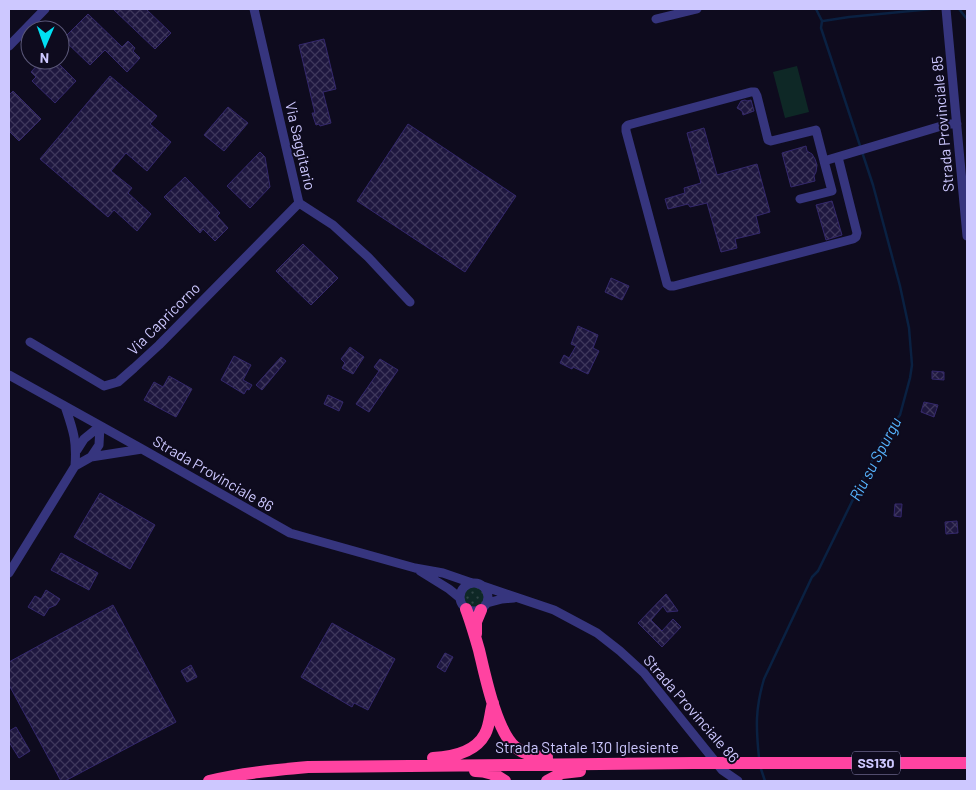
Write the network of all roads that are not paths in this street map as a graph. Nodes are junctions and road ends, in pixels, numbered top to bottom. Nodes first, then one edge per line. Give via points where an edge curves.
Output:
1 (45, 9) edge
2 (254, 9) edge
3 (697, 9) edge
4 (946, 9) edge
5 (656, 19) dead end
6 (9, 46) edge
7 (957, 124) junction
8 (838, 157) junction
9 (824, 161) junction
10 (800, 199) dead end
11 (299, 203) junction
12 (967, 236) edge
13 (410, 302) dead end
14 (30, 342) dead end
15 (9, 375) edge
16 (65, 406) junction
17 (100, 426) junction
18 (142, 449) junction
19 (77, 450) junction
20 (91, 457) junction
21 (75, 466) junction
22 (415, 568) junction
23 (9, 573) edge
24 (472, 583) junction
25 (483, 586) junction
26 (520, 598) junction
27 (463, 604) junction
28 (484, 607) junction
29 (476, 639) junction
30 (493, 703) junction
31 (637, 763) junction
32 (967, 764) edge
33 (368, 766) junction
34 (209, 781) edge
35 (505, 781) edge
36 (547, 781) edge
37 (738, 781) edge

1 - 6 street
2 - 11 street, Via Saggitario
3 - 5 street
4 - 7 street, Strada Provinciale 85
7 - 8 street
7 - 12 street, Strada Provinciale 85
8 - 9 street
8 - 9 street via 856,237 670,286 664,274 626,127 754,92 768,140 816,130
9 - 10 street via 832,191
11 - 13 street, Via Saggitario via 333,225
11 - 14 street, Via Capricorno via 159,345 118,382 104,386
15 - 16 street, Strada Provinciale 86
16 - 17 street, Strada Provinciale 86
16 - 19 street
17 - 18 street, Strada Provinciale 86
17 - 19 street via 84,439
17 - 20 street via 99,445
18 - 20 street
18 - 22 street, Strada Provinciale 86 via 290,533
19 - 21 street
20 - 21 street
21 - 23 street
22 - 24 street, Strada Provinciale 86
22 - 27 street, Strada Provinciale 86 via 449,589
24 - 25 street
24 - 27 street via 462,590
25 - 26 street, Strada Provinciale 86
25 - 28 street via 488,594
26 - 28 street, Strada Provinciale 86 via 502,599
26 - 37 street, Strada Provinciale 86 via 554,610 597,633 620,651 644,673 722,770
27 - 28 street via 473,611
27 - 29 highway
28 - 29 highway via 476,622
29 - 30 highway
30 - 31 highway via 509,741 524,754
30 - 33 highway via 484,736 463,753
31 - 32 highway, Strada Statale 130 Iglesiente / SS130, bridge
31 - 33 highway, Strada Statale 130 Iglesiente / SS130
31 - 36 highway via 606,771 562,773
33 - 34 highway, Strada Statale 130 Iglesiente / SS130 via 269,770
33 - 35 highway via 408,772 480,771

